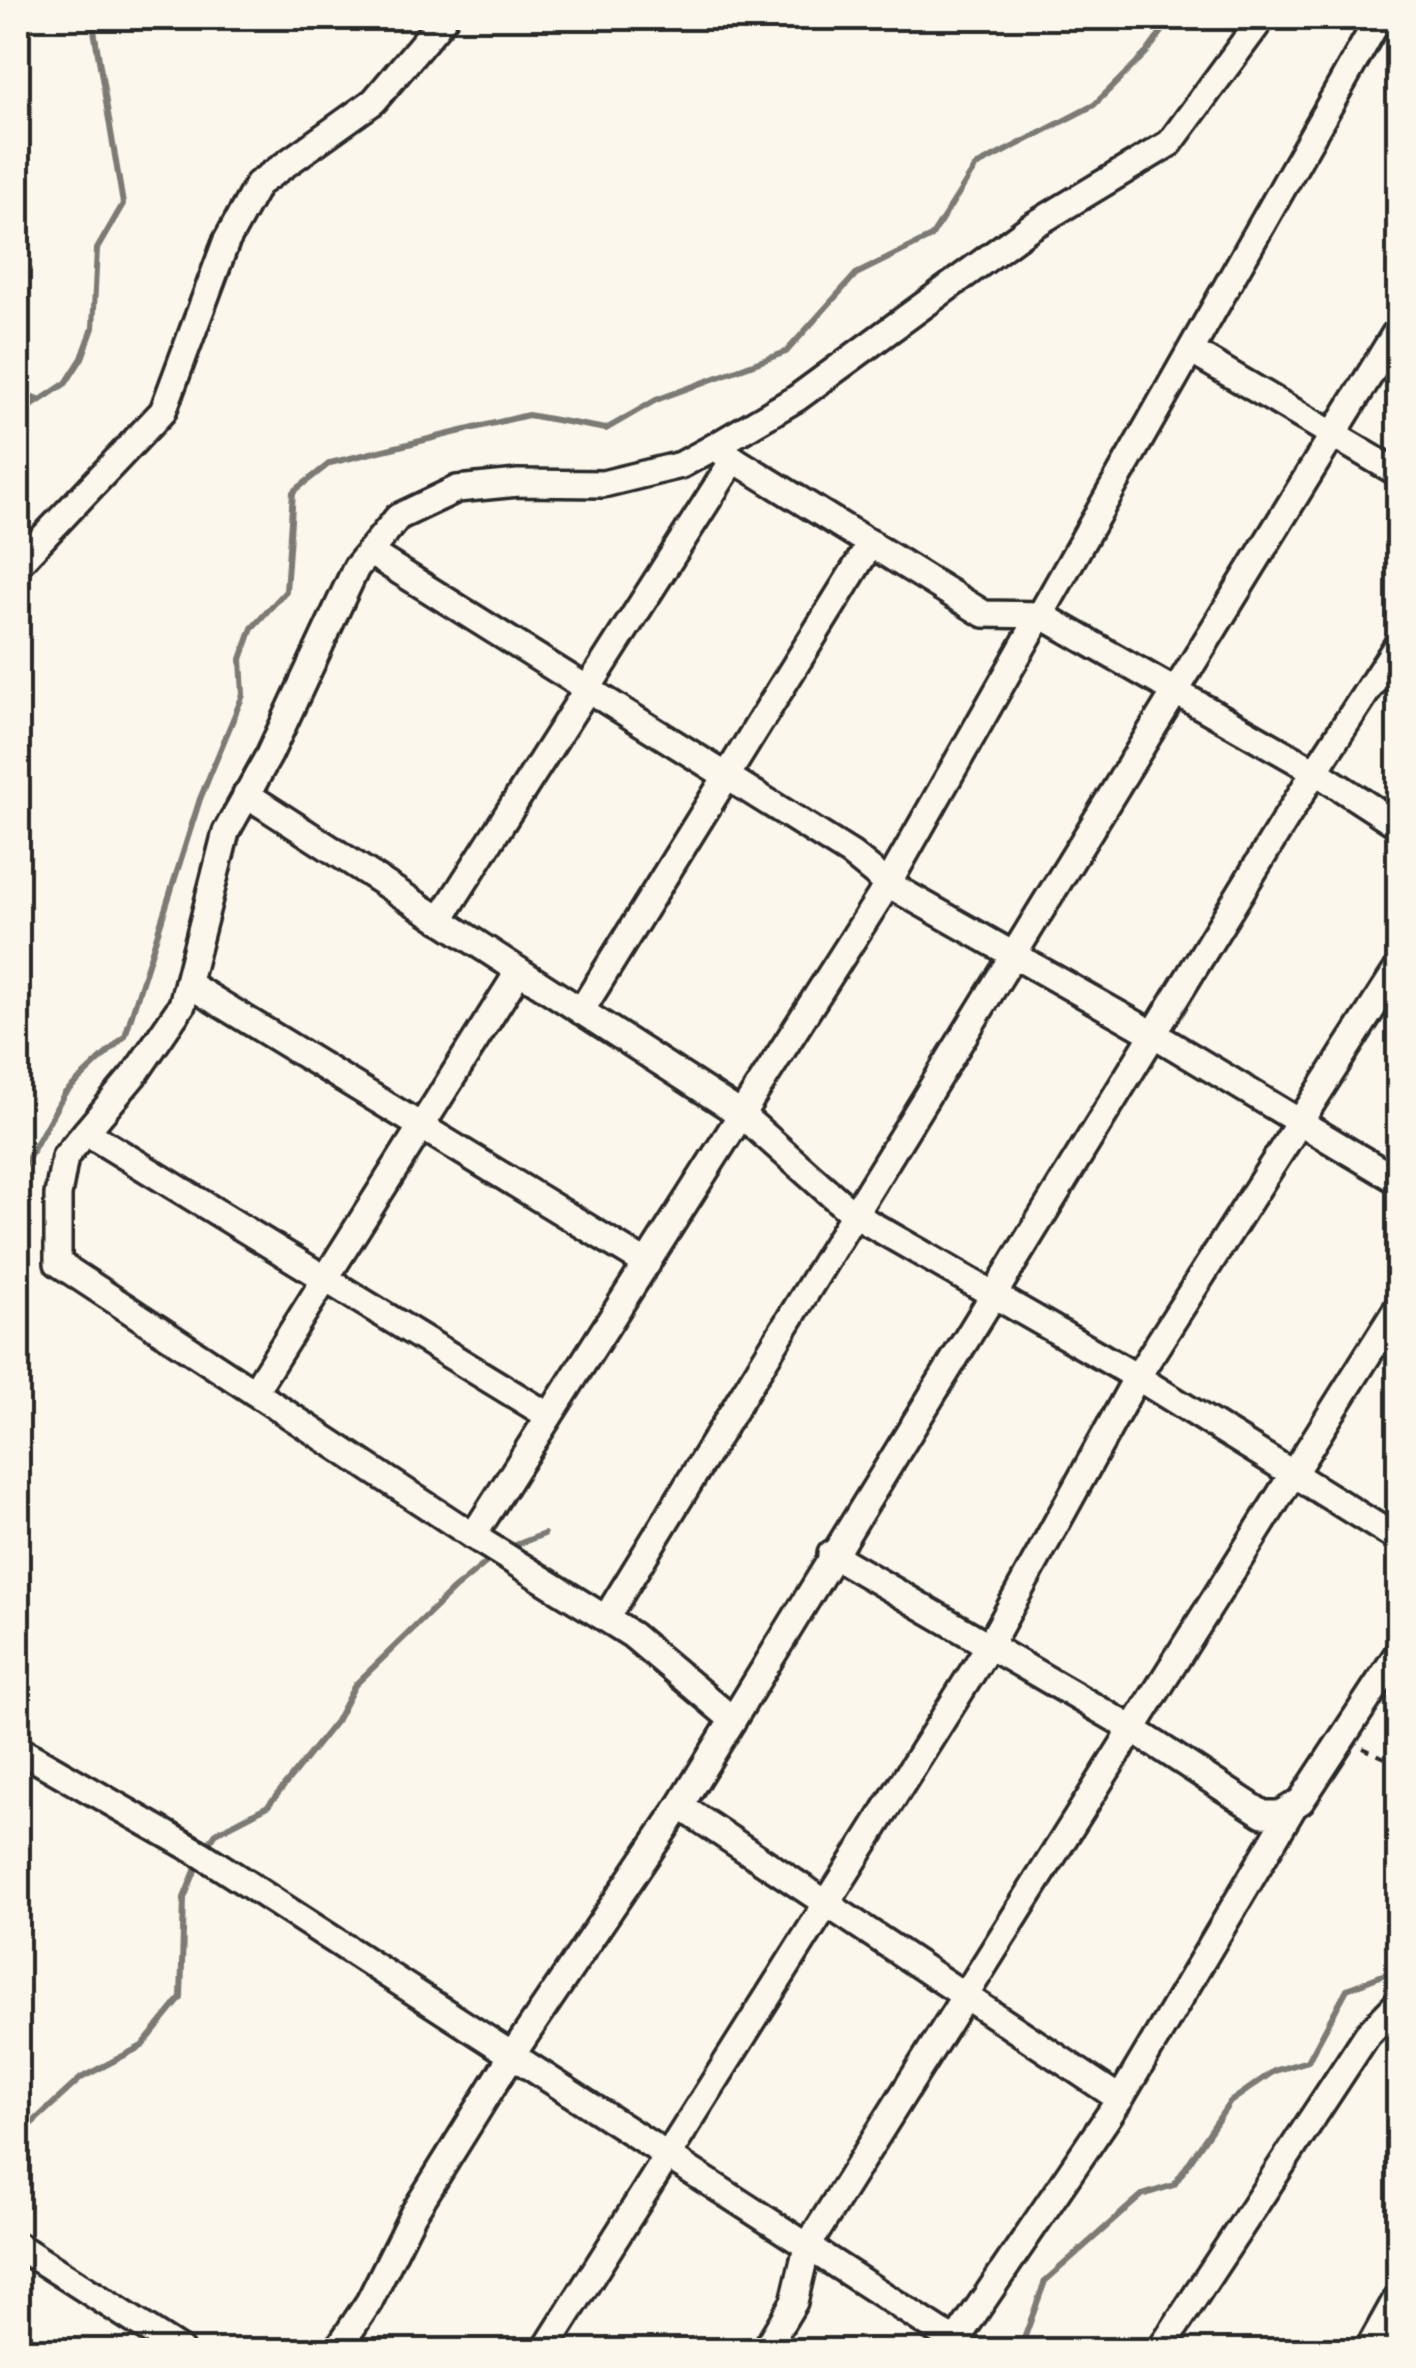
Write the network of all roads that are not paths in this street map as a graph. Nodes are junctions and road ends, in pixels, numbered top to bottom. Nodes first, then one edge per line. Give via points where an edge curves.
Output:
1 (444, 18) edge
2 (1262, 18) edge
3 (1379, 18) edge
4 (1398, 329) edge
5 (1190, 351) junction
6 (1333, 436) junction
7 (724, 453) junction
8 (1398, 473) edge
9 (870, 543) junction
10 (369, 552) junction
11 (18, 564) edge
12 (1040, 616) junction
13 (1398, 644) edge
14 (588, 688) junction
15 (1175, 692) junction
16 (1315, 772) junction
17 (726, 775) junction
18 (246, 794) junction
19 (1398, 825) edge
20 (888, 884) junction
21 (440, 920) junction
22 (1013, 954) junction
23 (1398, 968) edge
24 (519, 971) junction
25 (188, 984) junction
26 (581, 1010) junction
27 (1156, 1035) junction
28 (742, 1114) junction
29 (1302, 1123) junction
30 (421, 1126) junction
31 (86, 1132) junction
32 (1398, 1181) edge
33 (853, 1214) junction
34 (646, 1264) junction
35 (325, 1278) junction
36 (994, 1296) junction
37 (1398, 1307) edge
38 (1137, 1377) junction
39 (254, 1392) junction
40 (550, 1416) junction
41 (1293, 1476) junction
42 (473, 1536) junction
43 (1398, 1539) edge
44 (831, 1554) junction
45 (606, 1618) junction
46 (989, 1646) junction
47 (1398, 1652) edge
48 (733, 1720) junction
49 (1131, 1728) junction
50 (18, 1749) edge
51 (680, 1806) junction
52 (1292, 1809) junction
53 (826, 1903) junction
54 (966, 1996) junction
55 (1398, 2003) edge
56 (512, 2056) junction
57 (1120, 2099) junction
58 (665, 2155) junction
59 (18, 2246) edge
60 (807, 2247) junction
61 (1398, 2296) edge
62 (1382, 2343) edge
63 (961, 2346) edge
64 (180, 2350) edge
65 (337, 2350) edge
66 (544, 2350) edge
67 (765, 2350) edge
68 (1160, 2350) edge

1 - 11 street via 374,101 258,184 226,242 163,412
2 - 7 street via 1170,143 1030,228
3 - 5 street
4 - 6 street
5 - 6 street
5 - 12 street
6 - 8 street
6 - 15 street
7 - 9 street
7 - 10 street via 603,484 457,489 398,517
7 - 14 street
9 - 12 street via 984,614
9 - 17 street
10 - 14 street
10 - 18 street
12 - 15 street
12 - 20 street
13 - 16 street
14 - 17 street
14 - 21 street
15 - 16 street
15 - 22 street
16 - 19 street
16 - 27 street
17 - 20 street
17 - 26 street
18 - 21 street
18 - 25 street via 226,832
20 - 22 street
20 - 28 street
21 - 24 street
22 - 27 street
22 - 33 street
23 - 29 street
24 - 26 street
24 - 30 street
25 - 30 street
25 - 31 street via 149,1054
26 - 28 street
27 - 29 street
27 - 36 street
28 - 33 street
28 - 34 street
29 - 32 street
29 - 38 street
30 - 34 street
30 - 35 street
31 - 35 street
31 - 39 street via 65,1157 58,1263
33 - 36 street
33 - 45 street
34 - 40 street
35 - 39 street
35 - 40 street
36 - 38 street
36 - 44 street
37 - 41 street
38 - 41 street
38 - 46 street
39 - 42 street
40 - 42 street
41 - 43 street
41 - 49 street
42 - 45 street
44 - 46 street
44 - 48 street
45 - 48 street
46 - 49 street
46 - 53 street
47 - 52 street via 1345,1740
48 - 51 street
49 - 52 street via 1263,1814
49 - 54 street
50 - 56 street via 202,1854
51 - 53 street
51 - 56 street
52 - 57 street
53 - 54 street
53 - 58 street
54 - 57 street
54 - 60 street
55 - 68 street via 1367,2035
56 - 58 street
56 - 65 street
57 - 63 street
58 - 60 street
58 - 66 street
59 - 64 street
60 - 63 street
60 - 67 street via 794,2302
61 - 62 street

